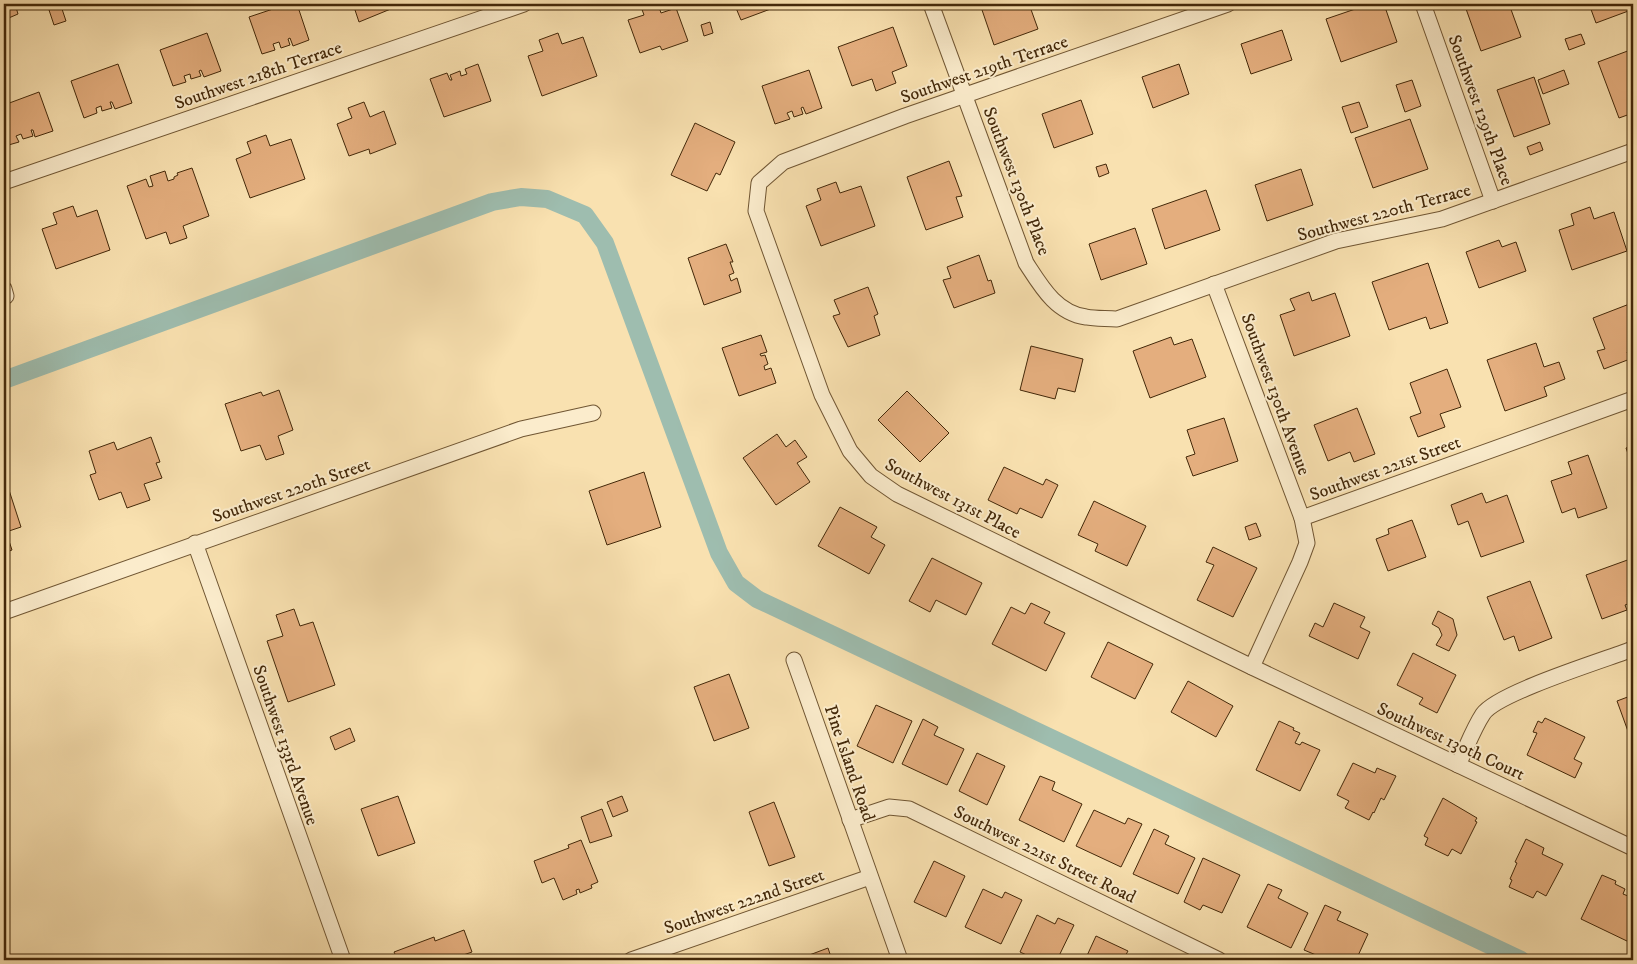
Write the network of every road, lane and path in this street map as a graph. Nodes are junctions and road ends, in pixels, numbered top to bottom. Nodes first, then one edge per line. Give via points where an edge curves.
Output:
1 (524, 4) edge
2 (931, 4) edge
3 (1228, 4) edge
4 (1423, 4) edge
5 (965, 96) junction
6 (1633, 152) edge
7 (4, 182) edge
8 (759, 182) joint
9 (1493, 201) junction
10 (1214, 284) junction
11 (1117, 319) joint
12 (1633, 399) edge
13 (593, 413) dead end
14 (1302, 518) junction
15 (195, 543) junction
16 (4, 612) edge
17 (1633, 649) edge
18 (794, 660) dead end
19 (1252, 667) junction
20 (1458, 765) junction
21 (850, 820) junction
22 (1633, 848) edge
23 (870, 877) junction
24 (342, 960) edge
25 (631, 960) edge
26 (900, 960) edge
27 (1219, 960) edge

1 - 7 street, Southwest 218th Terrace
2 - 5 street, Southwest 130th Place
3 - 5 street, Southwest 219th Terrace
4 - 9 street, Southwest 129th Place
5 - 8 street, Southwest 219th Terrace via 783,162
5 - 11 street, Southwest 130th Place via 1026,263 1044,291 1061,308 1084,317
6 - 9 street, Southwest 220th Terrace
8 - 19 street, Southwest 131st Place via 756,211 822,395 850,452 870,476 897,494
9 - 10 street, Southwest 220th Terrace via 1442,219 1336,241
10 - 11 street, Southwest 220th Terrace
10 - 14 street, Southwest 130th Avenue
12 - 14 street, Southwest 221st Street
13 - 15 street, Southwest 220th Street via 521,429
14 - 19 street, Southwest 221st Street via 1307,543
15 - 16 street, Southwest 220th Street
15 - 24 street, Southwest 133rd Avenue
17 - 20 street via 1496,702 1484,713
18 - 21 street, Pine Island Road
19 - 20 street, Southwest 130th Court
20 - 22 street, Southwest 130th Court
21 - 23 street, Pine Island Road
21 - 27 street, Southwest 221st Street Road via 889,807 910,809
23 - 25 street, Southwest 222nd Street
23 - 26 street, Pine Island Road

